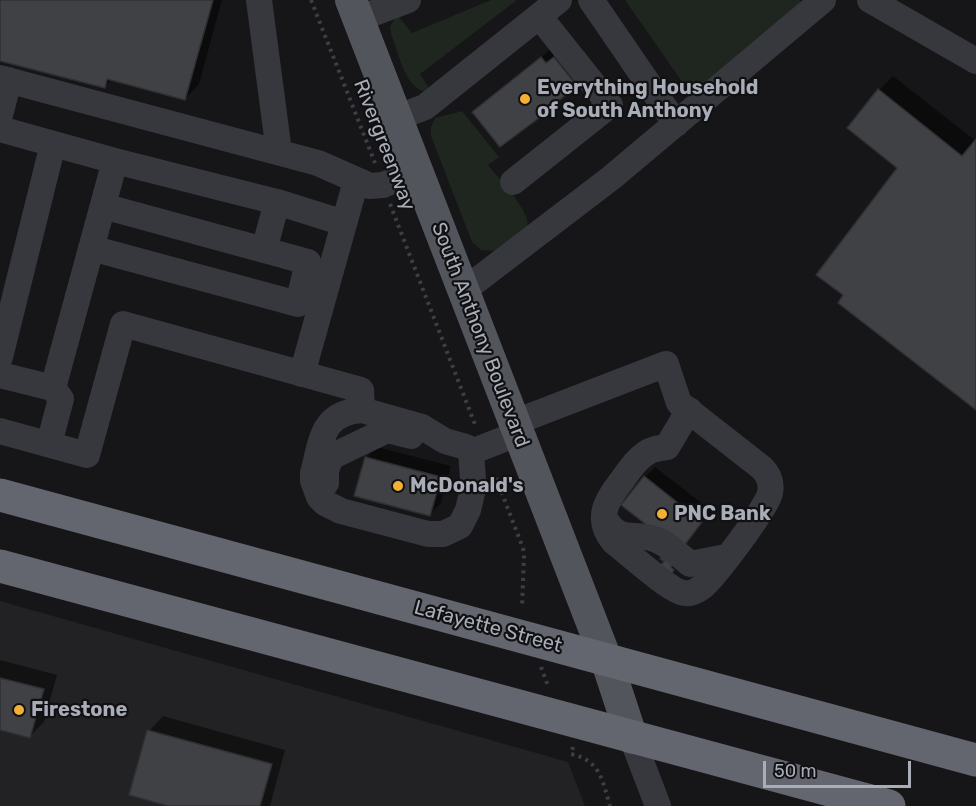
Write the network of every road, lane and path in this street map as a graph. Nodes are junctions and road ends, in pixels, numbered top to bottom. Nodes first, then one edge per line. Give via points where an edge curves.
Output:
1 (259, 0) edge
2 (311, 0) edge
3 (408, 0) edge
4 (559, 0) edge
5 (591, 0) edge
6 (823, 0) edge
7 (870, 0) edge
8 (354, 10) edge
9 (539, 16) junction
10 (976, 61) edge
11 (4, 79) edge
12 (0, 115) edge
13 (396, 118) junction
14 (676, 124) junction
15 (0, 129) edge
16 (53, 144) junction
17 (279, 152) junction
18 (115, 161) junction
19 (417, 171) junction
20 (356, 181) junction
21 (513, 182) dead end
22 (383, 185) junction
23 (277, 202) junction
24 (103, 206) junction
25 (344, 223) junction
26 (91, 248) junction
27 (264, 250) junction
28 (463, 291) junction
29 (309, 307) junction
30 (0, 357) edge
31 (302, 374) junction
32 (0, 375) edge
33 (53, 388) junction
34 (689, 410) junction
35 (362, 411) junction
36 (515, 428) junction
37 (0, 431) edge
38 (445, 441) junction
39 (49, 444) junction
40 (477, 450) junction
41 (0, 495) edge
42 (609, 522) junction
43 (726, 557) junction
44 (0, 566) edge
45 (522, 607) dead end
46 (606, 659) junction
47 (540, 665) dead end
48 (548, 686) dead end
49 (632, 738) junction
50 (573, 747) dead end
51 (976, 760) edge
52 (610, 806) edge
53 (658, 806) edge
54 (889, 806) edge

1 - 17 street
2 - 22 path, Rivergreenway
3 - 8 street
4 - 9 street
5 - 14 street
6 - 14 street
7 - 10 street
8 - 13 main road, South Anthony Boulevard
9 - 13 street via 425,107
9 - 21 street via 610,105
11 - 12 street
11 - 17 street
13 - 19 main road, South Anthony Boulevard
14 - 28 street
15 - 16 street
16 - 18 street
16 - 30 street
17 - 20 street via 318,163
18 - 23 street
18 - 24 street
19 - 22 street
19 - 28 main road, South Anthony Boulevard
20 - 22 street
20 - 25 street
22 - 40 path, Rivergreenway
23 - 25 street
23 - 27 street
24 - 26 street
24 - 27 street
25 - 29 street
26 - 29 street
26 - 33 street
27 - 29 street via 308,262
28 - 36 main road, South Anthony Boulevard
29 - 31 street
31 - 35 street via 361,390
31 - 39 street via 123,324 87,454
32 - 33 street
33 - 39 street via 61,399
34 - 36 street via 679,403 666,364
34 - 42 street via 667,447 645,453 611,494
34 - 43 street via 762,468 771,483 767,502
35 - 38 street via 422,427
35 - 40 street via 347,412 329,424 313,473 319,497 341,511 428,534 452,531 460,526 468,510
36 - 40 street
36 - 46 main road, South Anthony Boulevard
37 - 39 street
38 - 40 street
38 - 40 street via 387,430 332,457 325,479 341,498 440,522 448,519 458,506
40 - 45 path, Rivergreenway via 523,548
41 - 46 highway, Lafayette Street
42 - 43 street via 626,536 655,539 690,564
42 - 43 street via 604,524 614,542 685,594 704,586
44 - 49 highway
46 - 49 main road, South Anthony Boulevard
46 - 51 highway, Lafayette Street
47 - 48 path
49 - 53 street, South Anthony Boulevard
49 - 54 highway
50 - 52 path via 571,754 584,757 598,770

